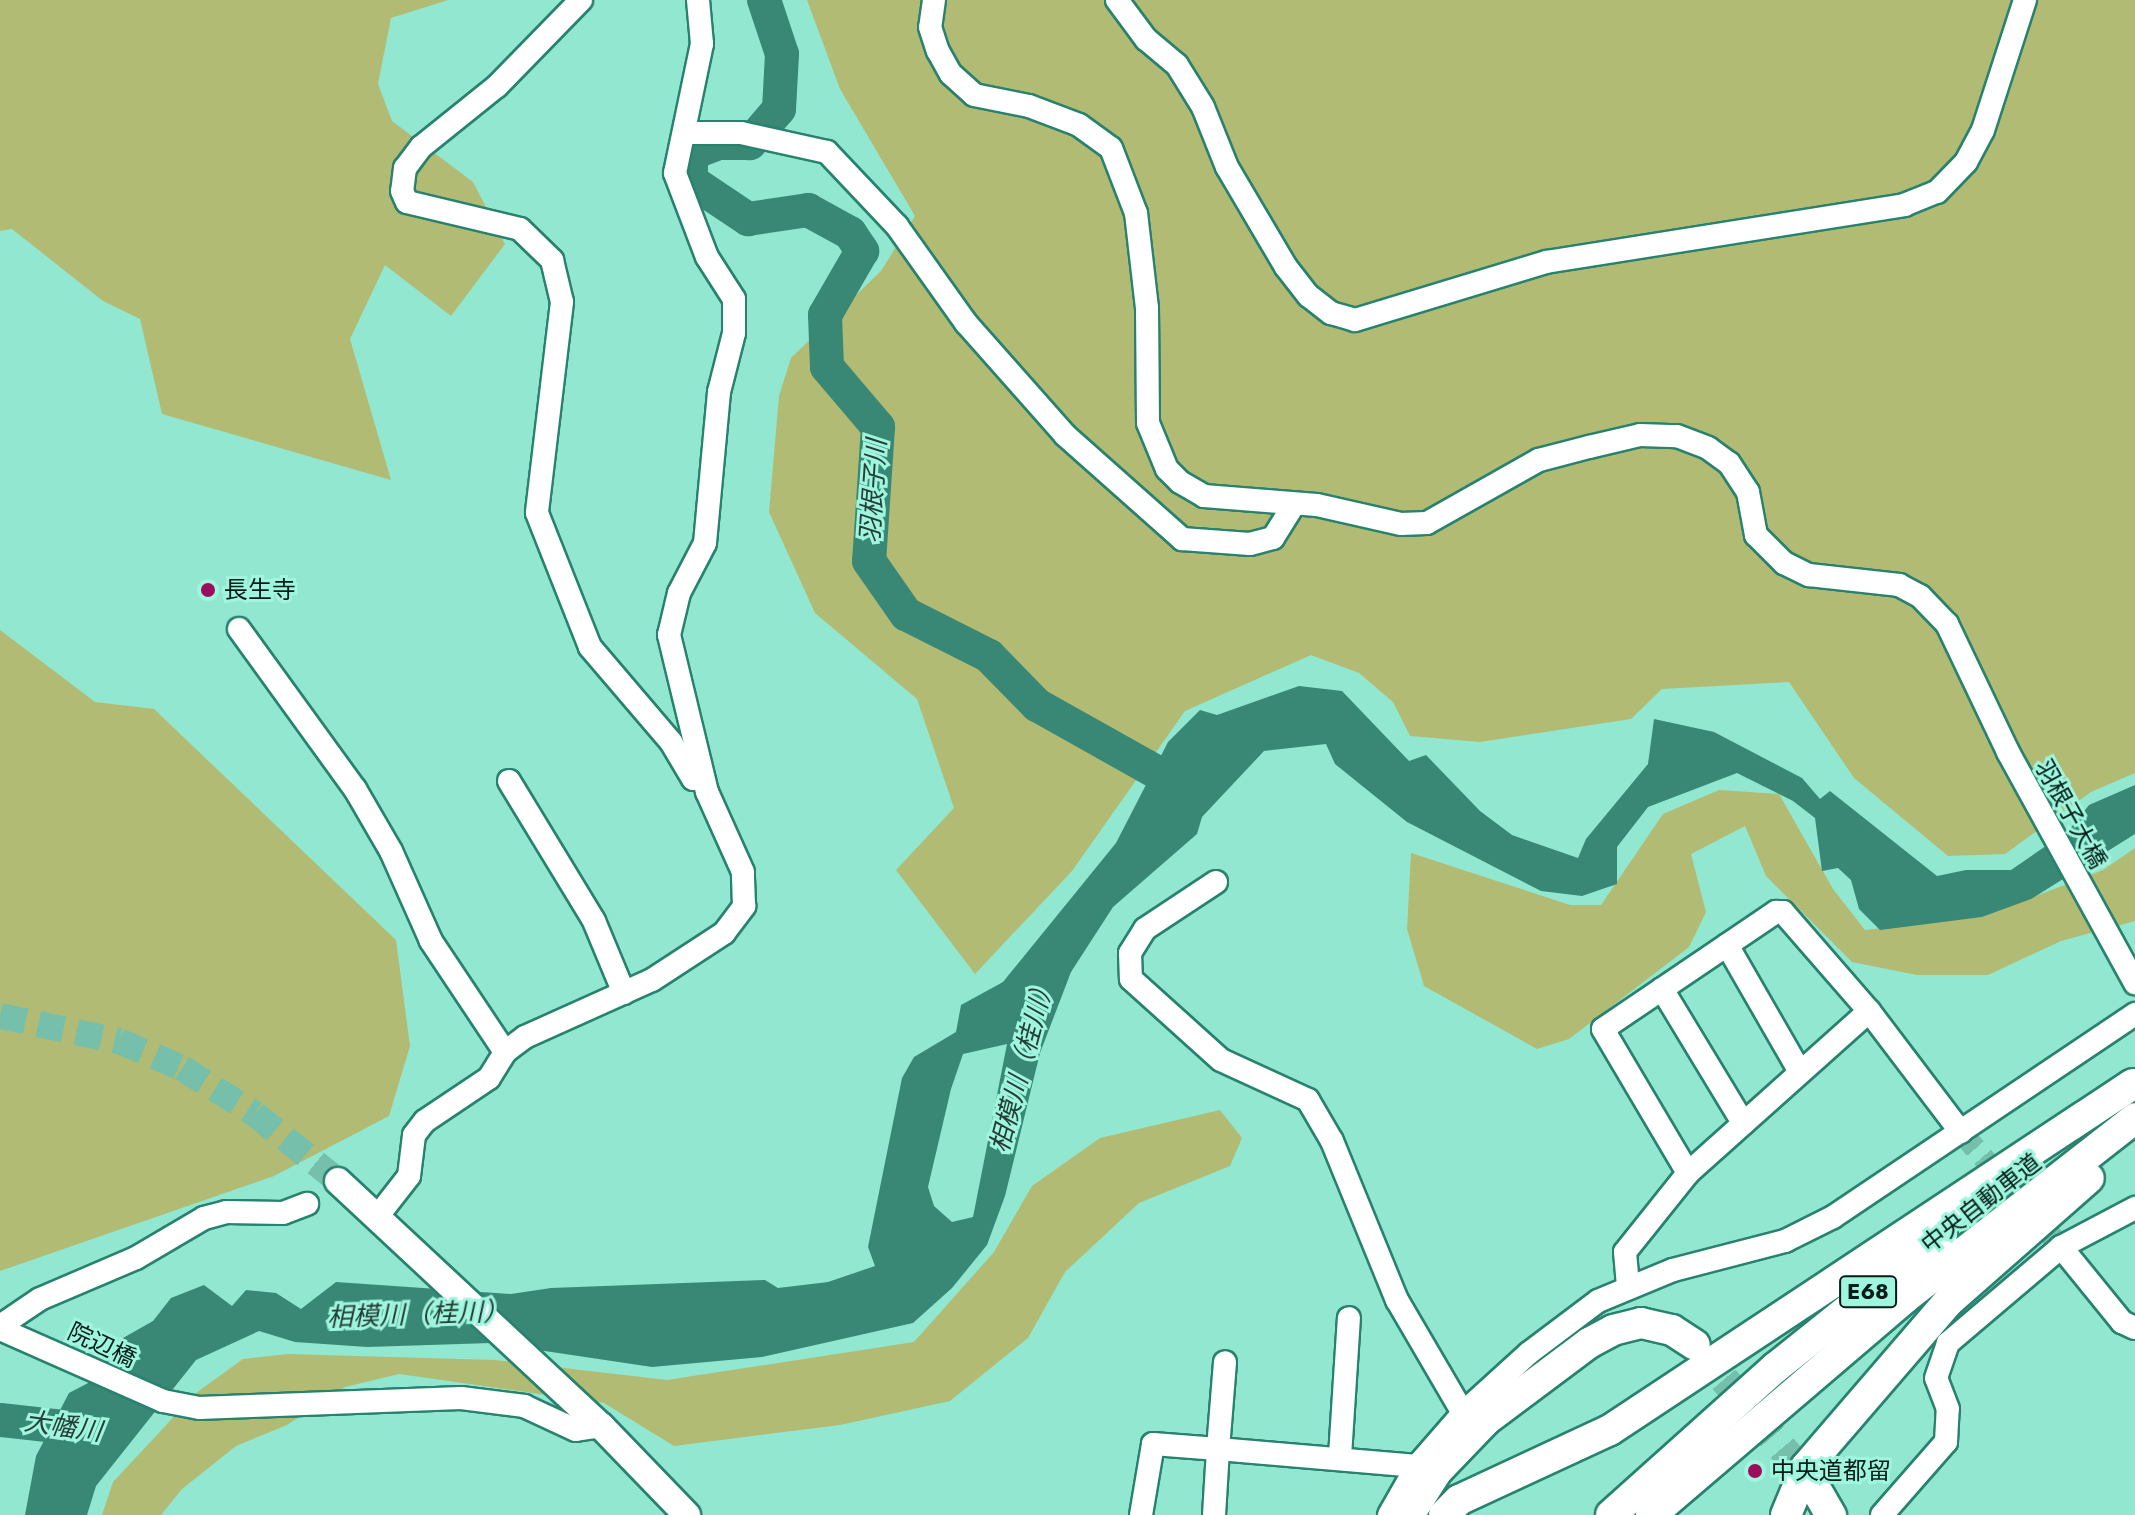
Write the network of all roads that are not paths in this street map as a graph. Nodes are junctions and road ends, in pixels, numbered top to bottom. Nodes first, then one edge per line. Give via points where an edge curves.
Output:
1 (581, 0) edge
2 (698, 0) edge
3 (934, 0) edge
4 (1117, 0) edge
5 (2025, 0) edge
6 (687, 133) junction
7 (1293, 506) junction
8 (239, 629) dead end
9 (509, 781) dead end
10 (713, 807) junction
11 (1216, 882) dead end
12 (1727, 945) junction
13 (2135, 983) edge
14 (1662, 989) junction
15 (624, 993) junction
16 (1869, 1011) junction
17 (2135, 1014) edge
18 (505, 1052) junction
19 (1800, 1072) junction
20 (2134, 1084) edge
21 (2135, 1118) edge
22 (1743, 1123) junction
23 (1961, 1132) junction
24 (2135, 1139) edge
25 (1688, 1173) junction
26 (338, 1181) tunnel mouth
27 (307, 1204) dead end
28 (2135, 1208) edge
29 (382, 1222) junction
30 (2061, 1247) junction
31 (1628, 1286) junction
32 (1349, 1318) dead end
33 (2135, 1328) edge
34 (7, 1330) edge
35 (1695, 1345) tunnel mouth
36 (1225, 1362) dead end
37 (1463, 1413) junction
38 (601, 1426) junction
39 (1218, 1449) junction
40 (1340, 1456) junction
41 (1417, 1466) junction
42 (1814, 1486) tunnel mouth
43 (687, 1515) edge
44 (1141, 1515) edge
45 (1214, 1515) edge
46 (1389, 1515) edge
47 (1409, 1515) edge
48 (1444, 1515) edge
49 (1611, 1515) edge
50 (1651, 1515) edge
51 (1786, 1515) edge
52 (1831, 1515) edge
53 (1882, 1515) edge

1 - 10 street via 497,86 421,147 405,168 402,191 407,202 520,229 552,260 562,302 537,513 590,647 671,742 688,765 699,799
2 - 6 street via 702,44
3 - 7 street, 羽根子大橋 via 930,27 938,51 951,74 974,95 1029,106 1079,125 1111,148 1136,213 1147,308 1148,423 1167,469 1204,496
4 - 5 street via 1146,39 1177,65 1203,107 1261,233 1309,296 1331,313 1355,320 1505,274 1597,254 1871,211 1937,192 1966,162 2003,81
6 - 7 street via 741,133 827,152 897,226 966,323 1065,435 1182,539 1250,544 1273,538
6 - 10 street via 675,173 681,198 707,257 734,299 734,333 719,392 705,543 679,593 669,635 688,728
7 - 13 street, 羽根子大橋 via 1352,510 1401,524 1427,523 1539,460 1640,435 1677,436 1729,463 1748,492 1756,535 1784,563 1809,575 1899,585 1920,596 1947,624 2008,752
8 - 18 street via 355,789 391,851 431,941
9 - 15 street via 594,921
10 - 15 street via 743,872 744,906 724,933
11 - 37 street via 1145,929 1130,953 1131,979 1221,1060 1308,1100 1332,1141 1397,1300
12 - 14 street
12 - 16 street via 1783,912
12 - 19 street
14 - 22 street
14 - 25 street via 1603,1029
15 - 18 street via 525,1037
16 - 19 street
16 - 23 street
17 - 23 street
18 - 29 street via 489,1078 414,1135 409,1176
19 - 22 street
20 - 48 highway via 1610,1430 1459,1500
20 - 49 highway, 中央自動車道 / E68 via 1775,1368
21 - 50 highway, 中央自動車道 / E68 via 1905,1298
22 - 25 street
23 - 31 street via 1833,1217 1785,1241
24 - 51 highway via 1949,1301 1806,1467
25 - 31 street via 1625,1252
26 - 29 main road
27 - 34 street via 283,1213 226,1212 204,1218 136,1258 40,1299
28 - 30 street
29 - 38 main road
30 - 33 street via 2122,1322
30 - 53 street via 1948,1343 1936,1378 1948,1409 1946,1442
31 - 37 street via 1598,1301 1529,1353
32 - 40 street
34 - 38 street, 院辺橋 via 163,1401 199,1408 461,1398 524,1406 576,1430
35 - 47 highway via 1672,1330 1641,1323 1589,1343 1486,1420 1437,1471
36 - 39 street
37 - 41 street
38 - 43 main road
39 - 40 street
39 - 44 street via 1153,1444
39 - 45 street
40 - 41 street
41 - 46 street
42 - 52 highway

